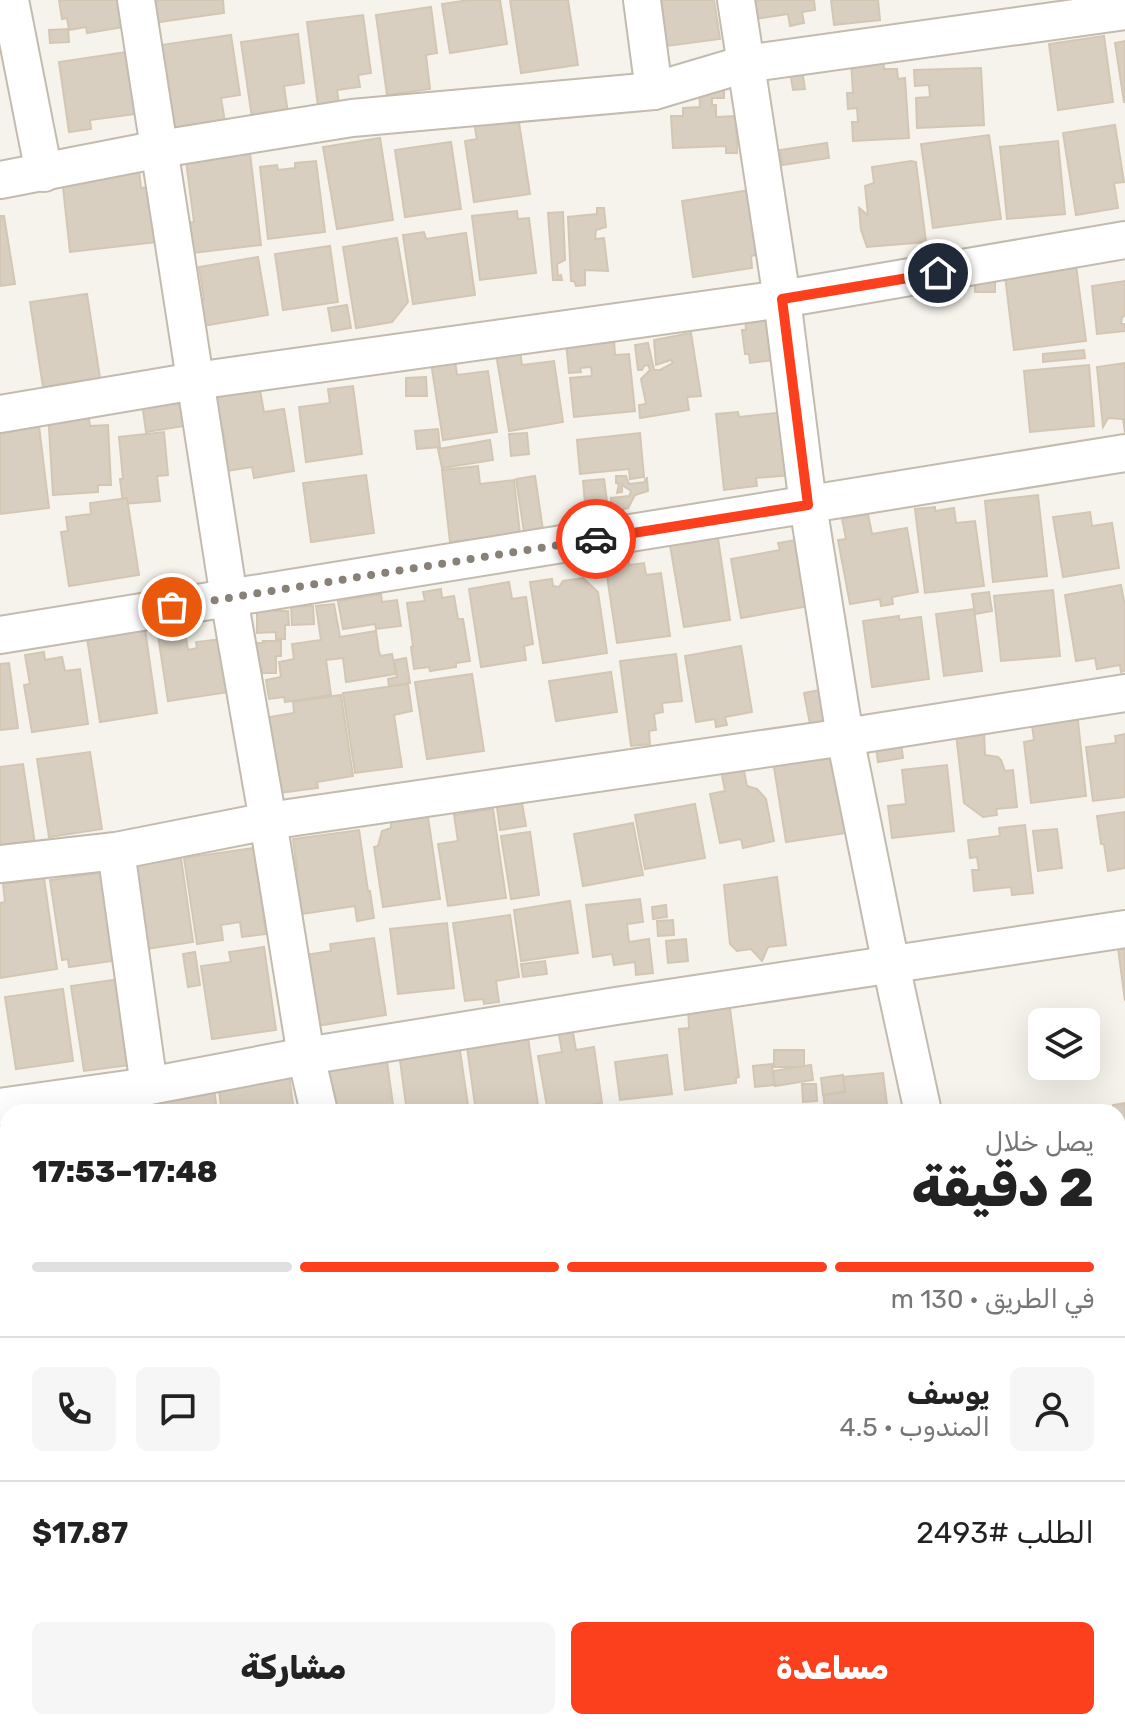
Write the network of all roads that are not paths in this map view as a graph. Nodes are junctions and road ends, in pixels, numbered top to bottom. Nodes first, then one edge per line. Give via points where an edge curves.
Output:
1 (10, 0) edge
2 (136, 0) edge
3 (642, 0) edge
4 (736, 0) edge
5 (1125, 11) edge
6 (745, 64) junction
7 (654, 91) junction
8 (160, 149) junction
9 (44, 173) junction
10 (0, 180) edge
11 (1125, 240) edge
12 (782, 299) junction
13 (195, 381) junction
14 (0, 414) edge
15 (1125, 453) edge
16 (808, 505) junction
17 (229, 598) junction
18 (0, 635) edge
19 (1125, 693) edge
20 (845, 737) junction
21 (268, 821) junction
22 (116, 851) junction
23 (0, 864) edge
24 (1125, 929) edge
25 (891, 965) junction
26 (306, 1056) junction
27 (149, 1086) junction
28 (21, 1104) edge
29 (317, 1104) edge
30 (921, 1104) edge

1 - 9 street
2 - 8 street
3 - 7 street
4 - 6 street
5 - 6 street
6 - 7 street
6 - 12 street
7 - 8 street via 352,118
8 - 9 street
8 - 13 street
9 - 10 street
11 - 12 street
12 - 13 street
12 - 16 street
13 - 14 street
13 - 17 street
15 - 16 street
16 - 17 street
16 - 20 street
17 - 18 street
17 - 21 street
19 - 20 street
20 - 21 street
20 - 25 street
21 - 22 street
21 - 26 street
22 - 23 street
22 - 27 street
24 - 25 street
25 - 26 street
25 - 30 street
26 - 27 street
26 - 29 street
27 - 28 street

